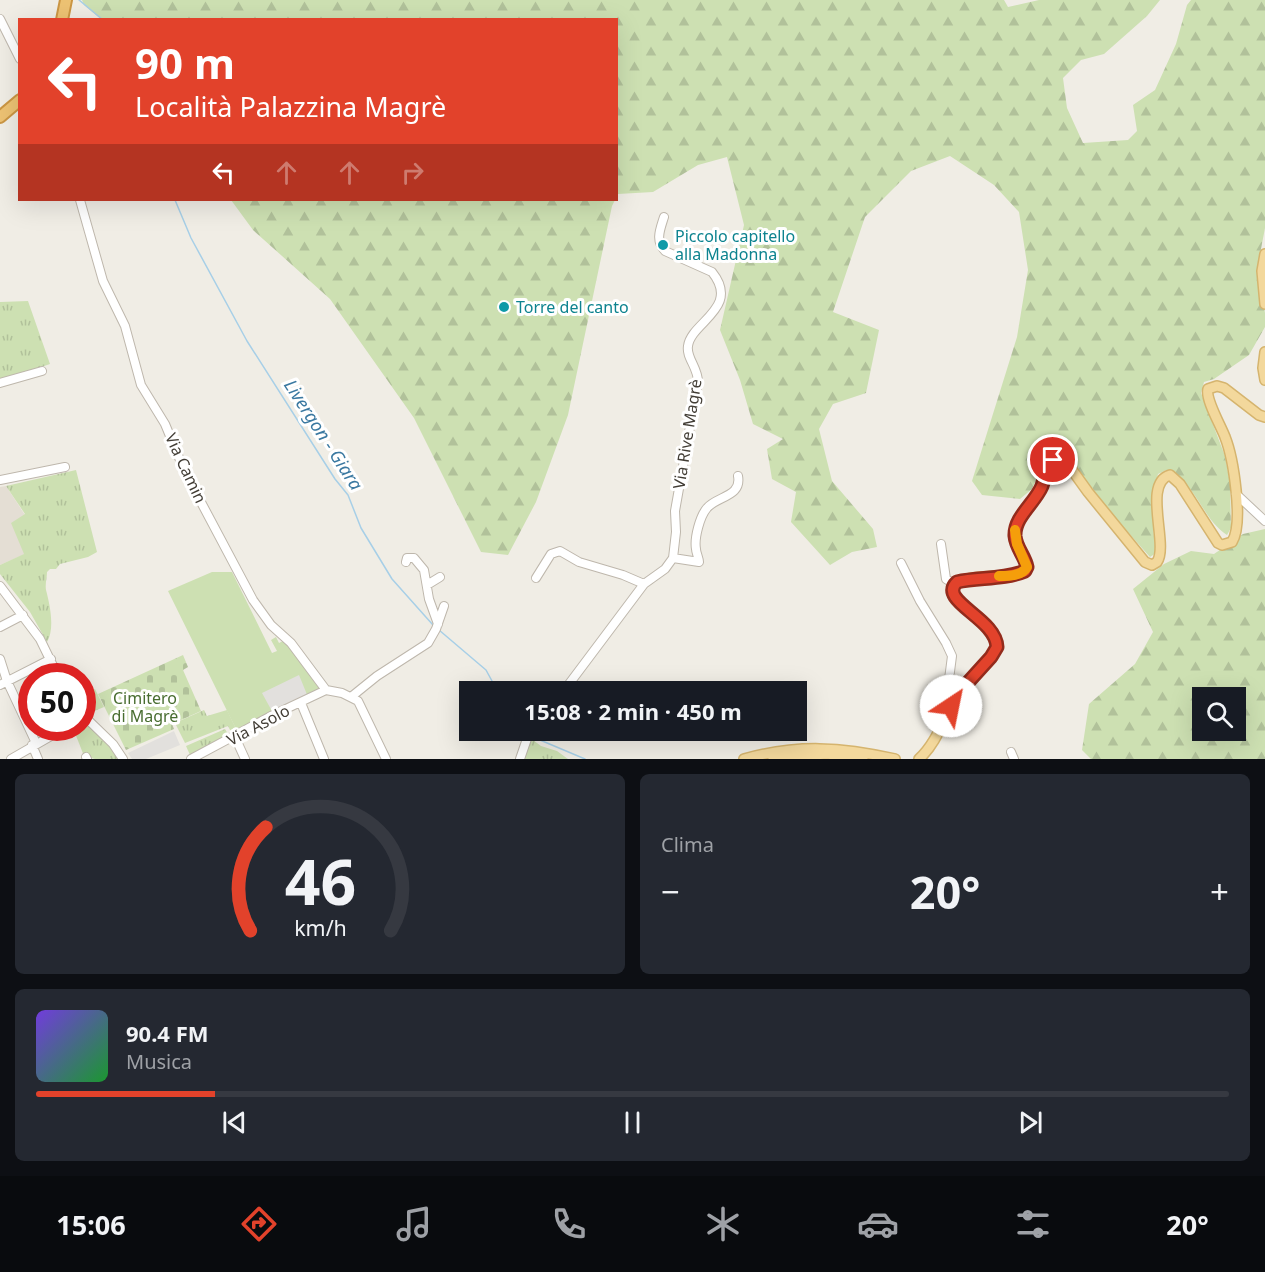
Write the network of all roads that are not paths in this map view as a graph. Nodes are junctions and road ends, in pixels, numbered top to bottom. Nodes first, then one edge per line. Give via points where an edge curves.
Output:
1 (66, 0) edge
2 (62, 18) edge
3 (0, 19) edge
4 (18, 55) edge
5 (18, 102) edge
6 (0, 117) edge
7 (80, 201) edge
8 (664, 217) dead end
9 (1265, 254) edge
10 (1265, 304) edge
11 (1265, 352) edge
12 (42, 371) dead end
13 (1265, 380) edge
14 (0, 383) edge
15 (1265, 417) edge
16 (65, 467) dead end
17 (738, 476) dead end
18 (0, 480) edge
19 (1236, 494) junction
20 (1265, 520) edge
21 (941, 544) dead end
22 (673, 558) junction
23 (406, 562) dead end
24 (901, 563) dead end
25 (440, 577) dead end
26 (536, 578) dead end
27 (644, 584) junction
28 (954, 584) junction
29 (427, 585) junction
30 (0, 586) edge
31 (444, 606) dead end
32 (23, 615) junction
33 (438, 625) junction
34 (0, 627) edge
35 (0, 659) edge
36 (51, 659) junction
37 (53, 663) edge
38 (571, 681) edge
39 (4, 683) edge
40 (326, 690) junction
41 (351, 697) junction
42 (301, 703) junction
43 (944, 718) junction
44 (96, 728) edge
45 (236, 737) junction
46 (40, 741) edge
47 (526, 741) edge
48 (34, 744) junction
49 (21, 756) edge
50 (922, 758) edge
51 (11, 759) edge
52 (38, 759) edge
53 (123, 759) edge
54 (191, 759) edge
55 (244, 759) edge
56 (324, 759) edge
57 (386, 759) edge
58 (520, 759) edge
59 (744, 759) edge
60 (771, 759) edge
61 (863, 759) edge
62 (895, 759) edge

1 - 2 highway
3 - 4 street
5 - 6 highway
7 - 40 street, Via Camin via 103,281 125,326 141,385 165,424 185,472 253,600
8 - 22 street, Via Rive Magrè via 659,232 664,251 712,272 720,288 718,307 688,342 687,353 696,368 698,382 675,511
9 - 10 main road
11 - 13 main road
12 - 14 street
15 - 19 main road via 1224,388 1208,389 1230,452
16 - 18 street
17 - 22 street via 736,490 702,515 695,548 699,562
19 - 20 street
19 - 28 main road via 1237,532 1232,542 1222,545 1176,479 1165,476 1157,508 1160,557 1152,565 1144,562 1070,466 1057,459 1049,464 1040,490 1016,529 1017,544 1027,562 1025,571
21 - 28 street via 946,579
22 - 27 street
23 - 29 street via 410,557 417,560
24 - 43 street via 952,656
25 - 29 street
26 - 27 street via 551,554 560,551 579,562
27 - 38 street
28 - 43 main road via 952,593 956,600 990,627 997,647
29 - 33 street
30 - 32 street
31 - 33 street
32 - 34 street
32 - 36 street
33 - 41 street via 433,637 418,650
35 - 39 street
36 - 37 street
36 - 39 street
39 - 48 street
40 - 41 street
40 - 42 street, Via Asolo
41 - 57 street via 358,701
42 - 45 street, Via Asolo
42 - 56 street
43 - 50 main road
44 - 53 street
45 - 54 street, Via Asolo
45 - 55 street
46 - 48 street
47 - 58 street
48 - 49 street
48 - 52 street
49 - 51 street
59 - 62 main road via 800,748 829,748
60 - 61 main road via 827,754

